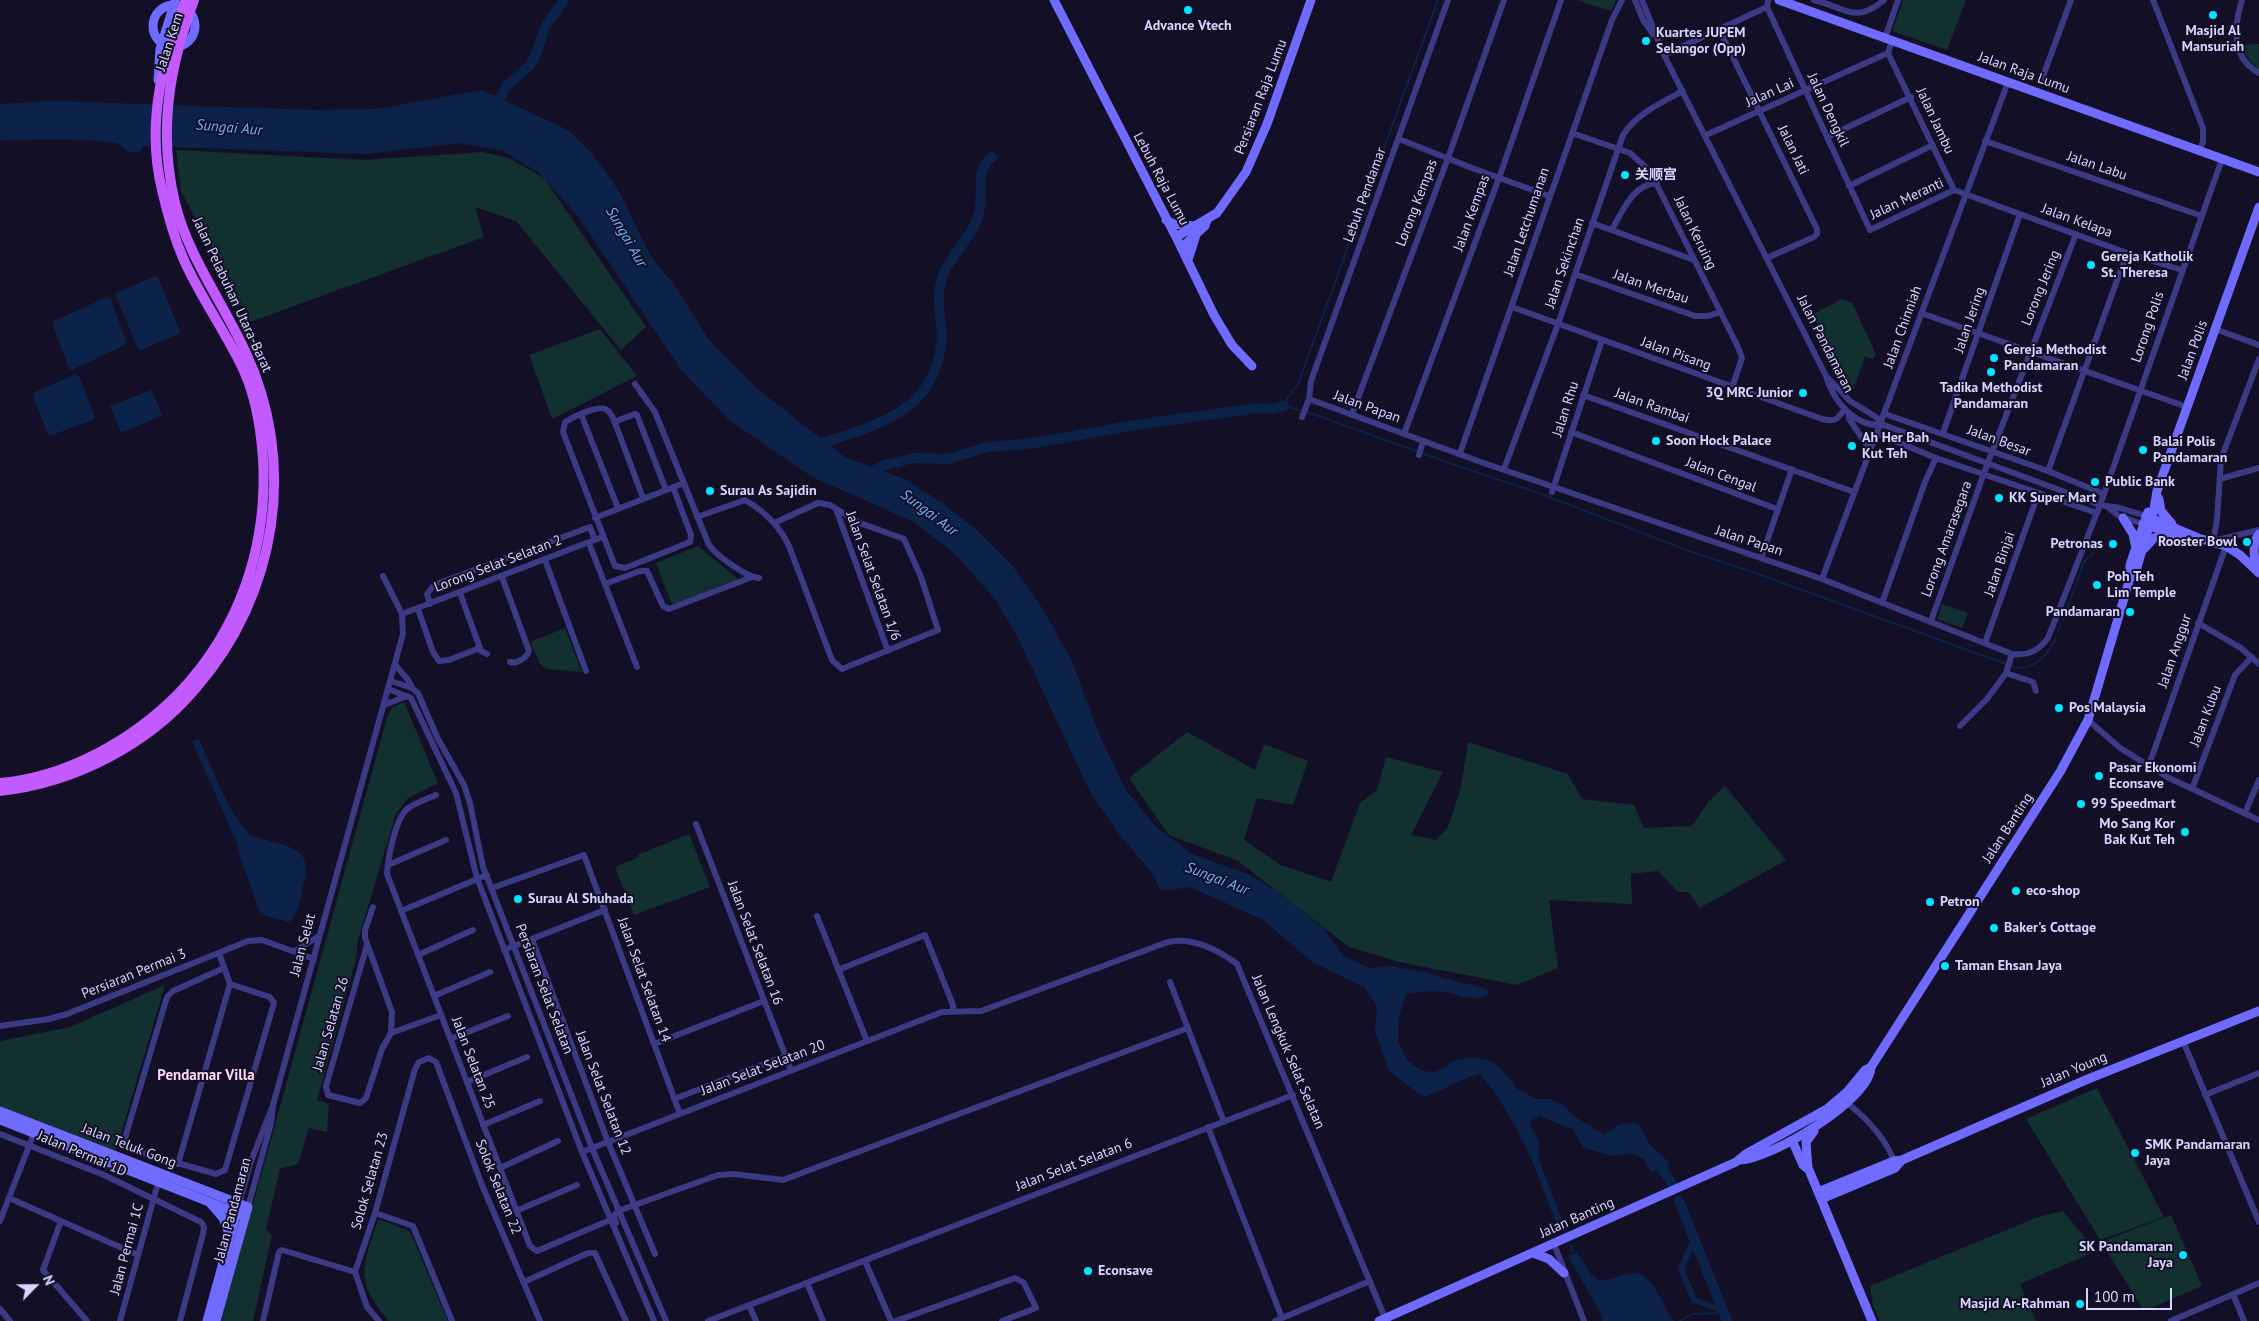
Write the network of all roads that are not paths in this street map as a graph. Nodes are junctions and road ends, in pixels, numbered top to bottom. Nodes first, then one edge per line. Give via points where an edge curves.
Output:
1 (197, 0) edge
2 (1054, 0) edge
3 (1311, 0) edge
4 (1448, 0) edge
5 (1504, 0) edge
6 (1561, 0) edge
7 (1622, 0) edge
8 (1635, 0) edge
9 (1642, 0) edge
10 (1779, 0) edge
11 (1814, 0) edge
12 (1884, 0) edge
13 (1898, 0) edge
14 (2072, 0) edge
15 (2153, 0) edge
16 (2242, 0) edge
17 (180, 1) edge
18 (1824, 1) edge
19 (1767, 4) edge
20 (190, 13) junction
21 (1719, 29) junction
22 (1888, 39) junction
23 (1658, 41) junction
24 (1888, 53) junction
25 (1664, 55) junction
26 (2259, 73) edge
27 (2042, 79) dead end
28 (2008, 82) junction
29 (163, 90) junction
30 (1805, 90) junction
31 (1683, 91) junction
32 (1911, 98) junction
33 (1759, 111) junction
34 (1572, 133) junction
35 (1706, 135) junction
36 (1827, 137) junction
37 (1399, 139) junction
38 (1985, 141) junction
39 (1933, 145) junction
40 (1619, 150) junction
41 (2199, 151) junction
42 (1448, 158) junction
43 (2222, 159) junction
44 (2259, 163) edge
45 (2240, 166) junction
46 (2259, 172) edge
47 (1499, 178) junction
48 (1657, 182) junction
49 (1849, 186) junction
50 (1954, 190) junction
51 (1965, 194) junction
52 (1549, 196) junction
53 (2259, 207) edge
54 (2020, 214) junction
55 (2202, 216) junction
56 (1166, 220) junction
57 (1592, 223) junction
58 (1612, 229) junction
59 (1195, 230) junction
60 (1870, 230) joint
61 (2076, 234) junction
62 (1176, 237) junction
63 (1181, 248) junction
64 (2126, 253) junction
65 (1767, 258) junction
66 (1188, 260) junction
67 (1694, 260) junction
68 (2182, 270) junction
69 (1575, 274) junction
70 (1512, 307) junction
71 (1720, 312) junction
72 (1921, 313) junction
73 (1558, 324) junction
74 (2215, 329) junction
75 (1978, 334) junction
76 (1602, 340) junction
77 (2259, 345) edge
78 (2029, 352) junction
79 (2259, 359) edge
80 (1252, 366) dead end
81 (2084, 371) junction
82 (1826, 376) junction
83 (635, 384) dead end
84 (1732, 388) junction
85 (2139, 391) junction
86 (1583, 395) junction
87 (1309, 399) junction
88 (2187, 407) junction
89 (1847, 411) junction
90 (581, 414) junction
91 (1352, 414) junction
92 (1885, 414) junction
93 (1302, 417) dead end
94 (614, 422) junction
95 (1882, 425) junction
96 (1571, 432) junction
97 (1404, 434) junction
98 (1878, 434) junction
99 (1943, 434) junction
100 (1422, 444) junction
101 (1871, 451) junction
102 (1460, 453) junction
103 (1992, 453) junction
104 (1419, 455) dead end
105 (1936, 458) junction
106 (1987, 465) junction
107 (2259, 468) edge
108 (1504, 469) junction
109 (1792, 469) junction
110 (2048, 471) junction
111 (1984, 474) junction
112 (2220, 480) junction
113 (684, 483) junction
114 (669, 488) junction
115 (1552, 489) junction
116 (2157, 491) junction
117 (1854, 492) junction
118 (2038, 494) junction
119 (2104, 494) junction
120 (643, 498) junction
121 (2100, 505) junction
122 (618, 508) junction
123 (2109, 508) junction
124 (836, 509) junction
125 (1778, 509) junction
126 (2097, 513) junction
127 (2120, 516) junction
128 (268, 517) junction
129 (697, 517) junction
130 (595, 518) junction
131 (2147, 521) junction
132 (774, 523) junction
133 (2259, 530) edge
134 (2175, 531) junction
135 (2259, 534) edge
136 (602, 537) junction
137 (2213, 541) junction
138 (592, 542) junction
139 (2226, 546) junction
140 (2139, 549) junction
141 (1761, 558) junction
142 (545, 560) junction
143 (2258, 572) edge
144 (383, 576) dead end
145 (502, 577) junction
146 (752, 577) junction
147 (759, 578) dead end
148 (1822, 579) junction
149 (606, 584) junction
150 (460, 593) junction
151 (1882, 603) junction
152 (430, 604) junction
153 (418, 609) junction
154 (402, 614) junction
155 (1931, 621) junction
156 (2198, 623) junction
157 (1985, 643) junction
158 (480, 648) junction
159 (888, 651) junction
160 (487, 654) dead end
161 (2011, 657) junction
162 (2252, 657) junction
163 (510, 662) dead end
164 (395, 664) junction
165 (2259, 664) edge
166 (637, 667) dead end
167 (586, 670) dead end
168 (2006, 671) junction
169 (391, 681) junction
170 (412, 688) junction
171 (388, 689) junction
172 (2036, 691) dead end
173 (408, 696) junction
174 (384, 705) junction
175 (2088, 720) junction
176 (1960, 726) dead end
177 (2149, 765) junction
178 (2259, 780) edge
179 (0, 783) edge
180 (2192, 789) junction
181 (0, 791) edge
182 (436, 795) dead end
183 (2245, 813) junction
184 (2259, 820) edge
185 (696, 824) dead end
186 (446, 840) dead end
187 (388, 865) junction
188 (486, 875) junction
189 (477, 878) junction
190 (492, 888) junction
191 (373, 907) dead end
192 (605, 910) junction
193 (402, 911) junction
194 (817, 916) dead end
195 (473, 930) dead end
196 (320, 935) junction
197 (532, 939) junction
198 (367, 945) junction
199 (514, 946) junction
200 (504, 950) junction
201 (295, 951) junction
202 (219, 953) junction
203 (418, 955) junction
204 (314, 959) junction
205 (224, 968) junction
206 (838, 970) junction
207 (490, 972) dead end
208 (1170, 982) dead end
209 (230, 984) junction
210 (434, 996) junction
211 (764, 1001) junction
212 (953, 1011) junction
213 (2259, 1011) edge
214 (442, 1015) junction
215 (508, 1016) dead end
216 (0, 1026) edge
217 (1188, 1028) junction
218 (391, 1033) junction
219 (450, 1039) junction
220 (867, 1041) junction
221 (2182, 1041) junction
222 (654, 1044) junction
223 (785, 1056) junction
224 (526, 1058) dead end
225 (436, 1062) joint
226 (1871, 1067) junction
227 (791, 1070) junction
228 (2258, 1076) edge
229 (467, 1082) junction
230 (1289, 1087) junction
231 (1293, 1095) junction
232 (2205, 1095) junction
233 (674, 1099) junction
234 (1281, 1100) junction
235 (540, 1101) dead end
236 (1846, 1102) junction
237 (273, 1105) joint
238 (1297, 1105) junction
239 (0, 1111) edge
240 (680, 1114) junction
241 (1821, 1119) junction
242 (0, 1120) edge
243 (1224, 1122) junction
244 (483, 1125) junction
245 (1208, 1127) junction
246 (34, 1133) junction
247 (0, 1134) edge
248 (1794, 1138) junction
249 (558, 1141) dead end
250 (608, 1142) junction
251 (1766, 1144) junction
252 (29, 1145) junction
253 (592, 1148) junction
254 (1776, 1149) junction
255 (582, 1152) junction
256 (1740, 1160) junction
257 (1898, 1160) junction
258 (178, 1164) junction
259 (1806, 1166) junction
260 (500, 1168) junction
261 (158, 1183) junction
262 (577, 1185) dead end
263 (1819, 1196) junction
264 (9, 1198) junction
265 (154, 1199) junction
266 (209, 1202) junction
267 (634, 1205) junction
268 (242, 1210) junction
269 (516, 1211) junction
270 (618, 1211) junction
271 (375, 1213) junction
272 (2258, 1217) edge
273 (610, 1220) junction
274 (0, 1221) edge
275 (61, 1221) junction
276 (230, 1236) junction
277 (620, 1242) junction
278 (1554, 1244) junction
279 (1533, 1253) junction
280 (655, 1254) dead end
281 (138, 1256) junction
282 (865, 1261) junction
283 (355, 1272) junction
284 (1564, 1273) junction
285 (1370, 1281) junction
286 (524, 1282) junction
287 (807, 1283) junction
288 (2259, 1283) edge
289 (2233, 1294) junction
290 (749, 1305) junction
291 (0, 1309) edge
292 (1282, 1318) junction
293 (1382, 1320) edge
294 (10, 1321) edge
295 (88, 1321) edge
296 (120, 1321) edge
297 (180, 1321) edge
298 (206, 1321) edge
299 (216, 1321) edge
300 (262, 1321) edge
301 (379, 1321) edge
302 (452, 1321) edge
303 (540, 1321) edge
304 (626, 1321) edge
305 (654, 1321) edge
306 (666, 1321) edge
307 (708, 1321) edge
308 (756, 1321) edge
309 (823, 1321) edge
310 (891, 1321) edge
311 (896, 1321) edge
312 (1002, 1321) edge
313 (1274, 1321) edge
314 (1584, 1321) edge
315 (1872, 1321) edge
316 (2171, 1321) edge
317 (2244, 1321) edge

1 - 20 main road, Jalan Kem
1 - 29 main road, Jalan Pelabuhan Utara-Barat
2 - 56 main road, Lebuh Raja Lumu
3 - 59 main road, Persiaran Raja Lumu via 1254,157 1222,207 1207,220 1205,226
4 - 37 street, Lebuh Pendamar
5 - 42 street, Lorong Kempas
6 - 47 street, Jalan Kempas
7 - 34 street, Jalan Letchumanan
8 - 23 street via 1643,20
9 - 23 street, Jalan Pandamaran
10 - 22 main road, Jalan Raja Lumu
11 - 18 street
12 - 18 street via 1864,13 1848,12
13 - 22 street
14 - 27 street
15 - 41 street via 2203,128
16 - 26 street via 2236,25 2238,47 2251,68
17 - 20 main road
17 - 20 main road via 160,10 154,20 153,32 160,43 173,47 186,44 195,26
17 - 29 main road, Jalan Pelabuhan Utara-Barat via 163,64
19 - 21 street
19 - 30 street, Jalan Dengkil
21 - 25 street
21 - 33 street, Jalan Jati
22 - 24 street
22 - 28 main road, Jalan Raja Lumu
23 - 25 street, Jalan Pandamaran
24 - 30 street, Jalan Lai
24 - 32 street, Jalan Jambu
25 - 31 street, Jalan Pandamaran
28 - 38 street, Jalan Chinniah
28 - 41 main road, Jalan Raja Lumu
29 - 128 main road, Jalan Pelabuhan Utara-Barat via 169,170 176,206 196,259 244,349 263,397 275,474
30 - 33 street, Jalan Lai
30 - 36 street, Jalan Dengkil
31 - 35 street, Jalan Pandamaran
31 - 40 street, Jalan Sekinchan via 1661,102 1627,128
32 - 36 street
32 - 39 street, Jalan Jambu
33 - 35 street, Jalan Lai
33 - 65 street, Jalan Jati via 1816,229 1814,236
34 - 40 street, Jalan Keruing
34 - 52 street, Jalan Letchumanan
35 - 65 street, Jalan Pandamaran
36 - 49 street, Jalan Dengkil
37 - 42 street
37 - 87 street, Lebuh Pendamar via 1312,381
38 - 51 street, Jalan Chinniah
38 - 55 street, Jalan Labu
39 - 49 street
39 - 50 street, Jalan Jambu
40 - 48 street, Jalan Keruing via 1638,159
40 - 57 street, Jalan Sekinchan
41 - 43 main road, Jalan Raja Lumu
42 - 47 street
42 - 91 street, Lorong Kempas
43 - 45 main road, Jalan Raja Lumu
43 - 55 street, Lorong Polis
44 - 45 main road
45 - 46 main road, Jalan Raja Lumu
47 - 52 street
47 - 97 street, Jalan Kempas
48 - 58 street via 1640,188
48 - 67 street, Jalan Keruing
49 - 60 street, Jalan Dengkil
50 - 51 street
50 - 60 street, Jalan Meranti
51 - 54 street, Jalan Kelapa
51 - 72 street, Jalan Chinniah
52 - 70 street, Jalan Letchumanan
53 - 74 main road, Jalan Polis
54 - 61 street, Jalan Kelapa
54 - 75 street, Jalan Jering
55 - 68 street, Lorong Polis
56 - 59 main road
56 - 62 main road, Lebuh Raja Lumu
57 - 58 street
57 - 69 street, Jalan Sekinchan
58 - 67 street
59 - 62 main road
59 - 63 main road
59 - 66 main road
61 - 64 street, Jalan Kelapa
61 - 78 street, Lorong Jering
62 - 63 main road, Lebuh Raja Lumu
63 - 66 main road, Lebuh Raja Lumu
64 - 68 street, Jalan Kelapa
64 - 81 street
65 - 82 street, Jalan Pandamaran
66 - 80 main road, Lebuh Raja Lumu via 1227,338
67 - 71 street, Jalan Keruing
68 - 85 street, Lorong Polis
69 - 71 street, Jalan Merbau via 1695,316
69 - 73 street, Jalan Sekinchan
70 - 73 street, Jalan Pisang
70 - 102 street, Jalan Letchumanan
71 - 84 street, Jalan Keruing via 1742,358
72 - 75 street
72 - 92 street, Jalan Chinniah
73 - 76 street, Jalan Pisang
73 - 108 street, Jalan Sekinchan
74 - 77 street
74 - 88 main road, Jalan Polis
75 - 78 street
75 - 99 street, Jalan Jering
76 - 84 street, Jalan Pisang
76 - 86 street, Jalan Rhu
78 - 81 street
78 - 103 street, Lorong Jering
79 - 112 street via 2221,459
81 - 85 street
81 - 110 street
82 - 89 street, Jalan Pandamaran via 1831,392
82 - 95 street
83 - 113 street via 655,412
84 - 89 street, Jalan Pisang via 1832,422
85 - 88 street
85 - 119 street, Lorong Polis
86 - 96 street, Jalan Rhu
86 - 109 street, Jalan Rambai
87 - 91 street, Jalan Papan
87 - 93 street, Lebuh Pendamar
88 - 116 main road, Jalan Polis
89 - 95 street, Jalan Pandamaran via 1872,425
89 - 101 street
90 - 94 street via 602,408 608,410
90 - 122 street
90 - 130 street via 565,422 563,432
91 - 97 street, Jalan Papan
92 - 95 street, Jalan Chinniah
92 - 99 street, Jalan Besar
94 - 114 street via 638,415
94 - 120 street
95 - 98 street, Jalan Chinniah
95 - 106 street, Jalan Pandamaran
96 - 115 street, Jalan Rhu
96 - 125 street, Jalan Cengal
97 - 100 street, Jalan Papan
98 - 101 street, Jalan Chinniah
98 - 105 street
99 - 103 street, Jalan Besar
100 - 102 street, Jalan Papan
100 - 104 street
101 - 117 street, Jalan Chinniah
102 - 108 street, Jalan Papan
103 - 106 street, Lorong Jering
103 - 110 street, Jalan Besar
105 - 111 street
105 - 151 street
106 - 111 street, Lorong Amarasegara
106 - 121 street, Jalan Pandamaran
107 - 112 street
108 - 115 street, Jalan Papan
109 - 117 street, Jalan Rambai
109 - 125 street
110 - 119 street, Jalan Besar
111 - 118 street
111 - 155 street, Lorong Amarasegara
112 - 137 street
113 - 114 street
113 - 129 street
114 - 120 street
114 - 136 street via 691,535 690,542 621,569 615,566
115 - 141 street, Jalan Papan
116 - 131 main road, Jalan Polis
116 - 134 main road via 2164,518
117 - 148 street, Jalan Chinniah
118 - 126 street
118 - 157 street, Jalan Binjai
119 - 121 street, Lorong Polis
120 - 122 street
121 - 123 street, Jalan Pandamaran
121 - 126 street, Lorong Polis
122 - 130 street
123 - 127 street
123 - 131 street, Jalan Pandamaran via 2120,508
124 - 132 street via 818,502
124 - 159 street, Jalan Selat Selatan 1/6
124 - 159 street via 860,523 904,539 921,577 938,630
125 - 141 street
126 - 161 street via 2048,638 2032,652
127 - 131 street
127 - 140 main road via 2134,534
128 - 179 main road, Jalan Pelabuhan Utara-Barat via 237,609 209,657 170,702 133,732 80,762
128 - 181 main road, Jalan Pelabuhan Utara-Barat via 264,561 252,600 223,654 186,700 131,744 94,764 42,784
129 - 132 street via 745,500
129 - 146 street via 713,550
130 - 136 street
131 - 134 main road
131 - 140 main road, Jalan Banting
132 - 159 street via 790,546 832,660 839,667 848,668
133 - 137 street
134 - 137 main road via 2186,538
134 - 140 main road via 2154,538
135 - 143 main road via 2254,548
136 - 138 street, Lorong Selat Selatan 2
137 - 139 main road
138 - 142 street, Lorong Selat Selatan 2
138 - 149 street
138 - 152 street via 590,527 434,585 427,594
139 - 143 main road
139 - 156 street, Jalan Anggur
140 - 175 main road, Jalan Banting via 2136,571 2130,578
141 - 148 street, Jalan Papan
142 - 145 street, Lorong Selat Selatan 2
142 - 167 street
144 - 154 street, Jalan Selat
145 - 150 street, Lorong Selat Selatan 2
145 - 163 street via 529,651 514,663
146 - 147 street
146 - 149 street via 669,609 663,606 647,571
148 - 151 street, Jalan Papan
149 - 166 street
150 - 152 street, Lorong Selat Selatan 2
150 - 158 street
151 - 155 street, Jalan Papan
152 - 153 street, Lorong Selat Selatan 2
153 - 154 street, Lorong Selat Selatan 2
153 - 158 street via 439,661
154 - 164 street, Jalan Selat via 403,634
155 - 157 street, Jalan Papan
156 - 162 street
156 - 177 street, Jalan Anggur
157 - 161 street, Jalan Papan
158 - 160 street via 483,654
161 - 168 street
162 - 165 street
162 - 180 street, Jalan Kubu via 2235,675
164 - 169 street, Jalan Selat
164 - 170 street, Persiaran Selat Selatan
168 - 172 street via 2032,682
168 - 176 street via 1987,699
169 - 170 street
169 - 171 street, Jalan Selat
170 - 188 street, Persiaran Selat Selatan via 421,698 437,737 464,785
171 - 173 street
171 - 174 street, Jalan Selat
173 - 174 street
173 - 189 street, Persiaran Selat Selatan via 460,801
174 - 196 street, Jalan Selat
175 - 177 street via 2120,748
175 - 226 main road, Jalan Banting via 2060,772
177 - 180 street
178 - 183 street
180 - 183 street
182 - 187 street, Jalan Selatan 25 via 403,813
183 - 184 street
185 - 211 street, Jalan Selat Selatan 16
186 - 187 street
187 - 193 street, Jalan Selatan 25 via 387,874
188 - 189 street
188 - 190 street, Persiaran Selat Selatan
189 - 193 street
189 - 200 street, Persiaran Selat Selatan
190 - 192 street, Jalan Selat Selatan 14 via 584,855
190 - 199 street, Persiaran Selat Selatan
191 - 198 street via 364,930
192 - 197 street
192 - 222 street, Jalan Selat Selatan 14
193 - 203 street, Jalan Selatan 25
194 - 206 street
195 - 203 street
196 - 201 street
196 - 204 street, Jalan Selat
197 - 199 street
197 - 250 street, Jalan Selat Selatan 12
198 - 218 street via 392,1012
198 - 218 street, Jalan Selatan 26 via 326,1086 328,1095 356,1103 366,1098 382,1049
199 - 200 street
199 - 253 street, Persiaran Selat Selatan
200 - 255 street, Persiaran Selat Selatan
201 - 202 street, Persiaran Permai 3 via 256,939
201 - 204 street, Persiaran Permai 3
202 - 205 street
202 - 216 street, Persiaran Permai 3 via 67,1014
203 - 210 street, Jalan Selatan 25
204 - 237 street, Jalan Selat
205 - 209 street
205 - 258 street via 173,991 167,997 125,1138 130,1148
206 - 212 street via 926,935
206 - 220 street
207 - 210 street
208 - 217 street
209 - 258 street
209 - 258 street via 270,997 274,1001 273,1007 225,1170 216,1174
210 - 214 street, Jalan Selatan 25
211 - 222 street
211 - 223 street, Jalan Selat Selatan 16
212 - 220 street, Jalan Selat Selatan 20 via 942,1012
212 - 230 street, Jalan Lengkuk Selat Selatan via 981,1011 1181,939 1222,953 1237,964
213 - 221 main road, Jalan Young
214 - 218 street
214 - 219 street, Jalan Selatan 25
215 - 219 street
217 - 243 street
217 - 267 street via 783,1180 718,1175
219 - 229 street, Jalan Selatan 25
220 - 227 street, Jalan Selat Selatan 20
221 - 232 street
221 - 257 main road, Jalan Young
222 - 233 street, Jalan Selat Selatan 14
223 - 227 street, Jalan Selat Selatan 16
223 - 233 street
224 - 229 street
225 - 271 street, Solok Selatan 23 via 429,1058 419,1062 416,1068
225 - 286 street, Solok Selatan 22 via 482,1185
226 - 236 main road, Jalan Banting via 1871,1073
226 - 241 main road
227 - 240 street, Jalan Selat Selatan 20
228 - 232 street
229 - 244 street, Jalan Selatan 25
230 - 231 street, Jalan Lengkuk Selat Selatan
230 - 234 street
231 - 234 street, Jalan Selat Selatan 6
231 - 238 street, Jalan Lengkuk Selat Selatan
232 - 272 street
233 - 240 street, Jalan Selat Selatan 14
234 - 238 street
234 - 243 street, Jalan Selat Selatan 6
235 - 244 street
236 - 241 main road, Jalan Banting
236 - 257 street
237 - 268 street, Jalan Pandamaran via 271,1123
238 - 285 street, Jalan Lengkuk Selat Selatan
239 - 268 main road, Jalan Teluk Gong
240 - 250 street, Jalan Selat Selatan 20
241 - 248 main road
241 - 251 main road, Jalan Banting via 1783,1133
241 - 259 main road via 1806,1142
242 - 246 main road, Jalan Teluk Gong
243 - 245 street, Jalan Selat Selatan 6
244 - 260 street, Jalan Selatan 25
245 - 282 street, Jalan Selat Selatan 6
245 - 292 street
246 - 252 street
246 - 261 main road, Jalan Teluk Gong
247 - 252 street, Jalan Permai 1D
248 - 251 main road via 1787,1136
248 - 254 main road
248 - 259 main road
249 - 260 street
250 - 253 street, Jalan Selat Selatan 20
250 - 267 street, Jalan Selat Selatan 12
251 - 256 main road, Jalan Banting
252 - 264 street
252 - 265 street, Jalan Permai 1D
253 - 255 street, Jalan Selat Selatan 20
253 - 270 street, Persiaran Selat Selatan
254 - 256 main road via 1751,1160
254 - 259 main road via 1790,1150
255 - 273 street, Persiaran Selat Selatan
256 - 278 main road, Jalan Banting
257 - 263 main road, Jalan Young via 1895,1168
259 - 263 main road
260 - 269 street, Jalan Selatan 25
261 - 265 street, Jalan Permai 1C
261 - 266 main road, Jalan Teluk Gong
262 - 269 street
263 - 315 main road
264 - 274 street
264 - 275 street
265 - 281 street, Jalan Permai 1C
265 - 297 street, Jalan Permai 1D via 201,1222 204,1227
266 - 268 main road, Jalan Teluk Gong
266 - 276 main road via 223,1218
267 - 270 street
267 - 280 street, Jalan Selat Selatan 12
268 - 276 main road
268 - 299 main road, Jalan Pandamaran
269 - 273 street, Jalan Selatan 25 via 530,1246 537,1251
270 - 277 street via 614,1218
270 - 306 street, Persiaran Selat Selatan
271 - 283 street, Solok Selatan 23
271 - 302 street via 413,1226
273 - 277 street, Persiaran Selat Selatan
275 - 281 street
275 - 295 street via 43,1270
276 - 298 main road
277 - 305 street, Persiaran Selat Selatan
278 - 279 main road, Jalan Banting
278 - 284 street
279 - 284 main road via 1549,1259
279 - 293 main road, Jalan Banting
281 - 296 street, Jalan Permai 1C
282 - 287 street, Jalan Selat Selatan 6
282 - 310 street
283 - 300 street via 282,1250
283 - 301 street via 367,1307
284 - 314 street
285 - 292 street
285 - 293 street, Jalan Lengkuk Selat Selatan
286 - 303 street, Solok Selatan 22
286 - 304 street via 595,1252
287 - 290 street, Jalan Selat Selatan 6
287 - 309 street
288 - 289 street
289 - 316 street
289 - 317 street
290 - 307 street, Jalan Selat Selatan 6
290 - 308 street
291 - 294 street
292 - 313 street
311 - 312 street via 1015,1278 1024,1283 1036,1308

